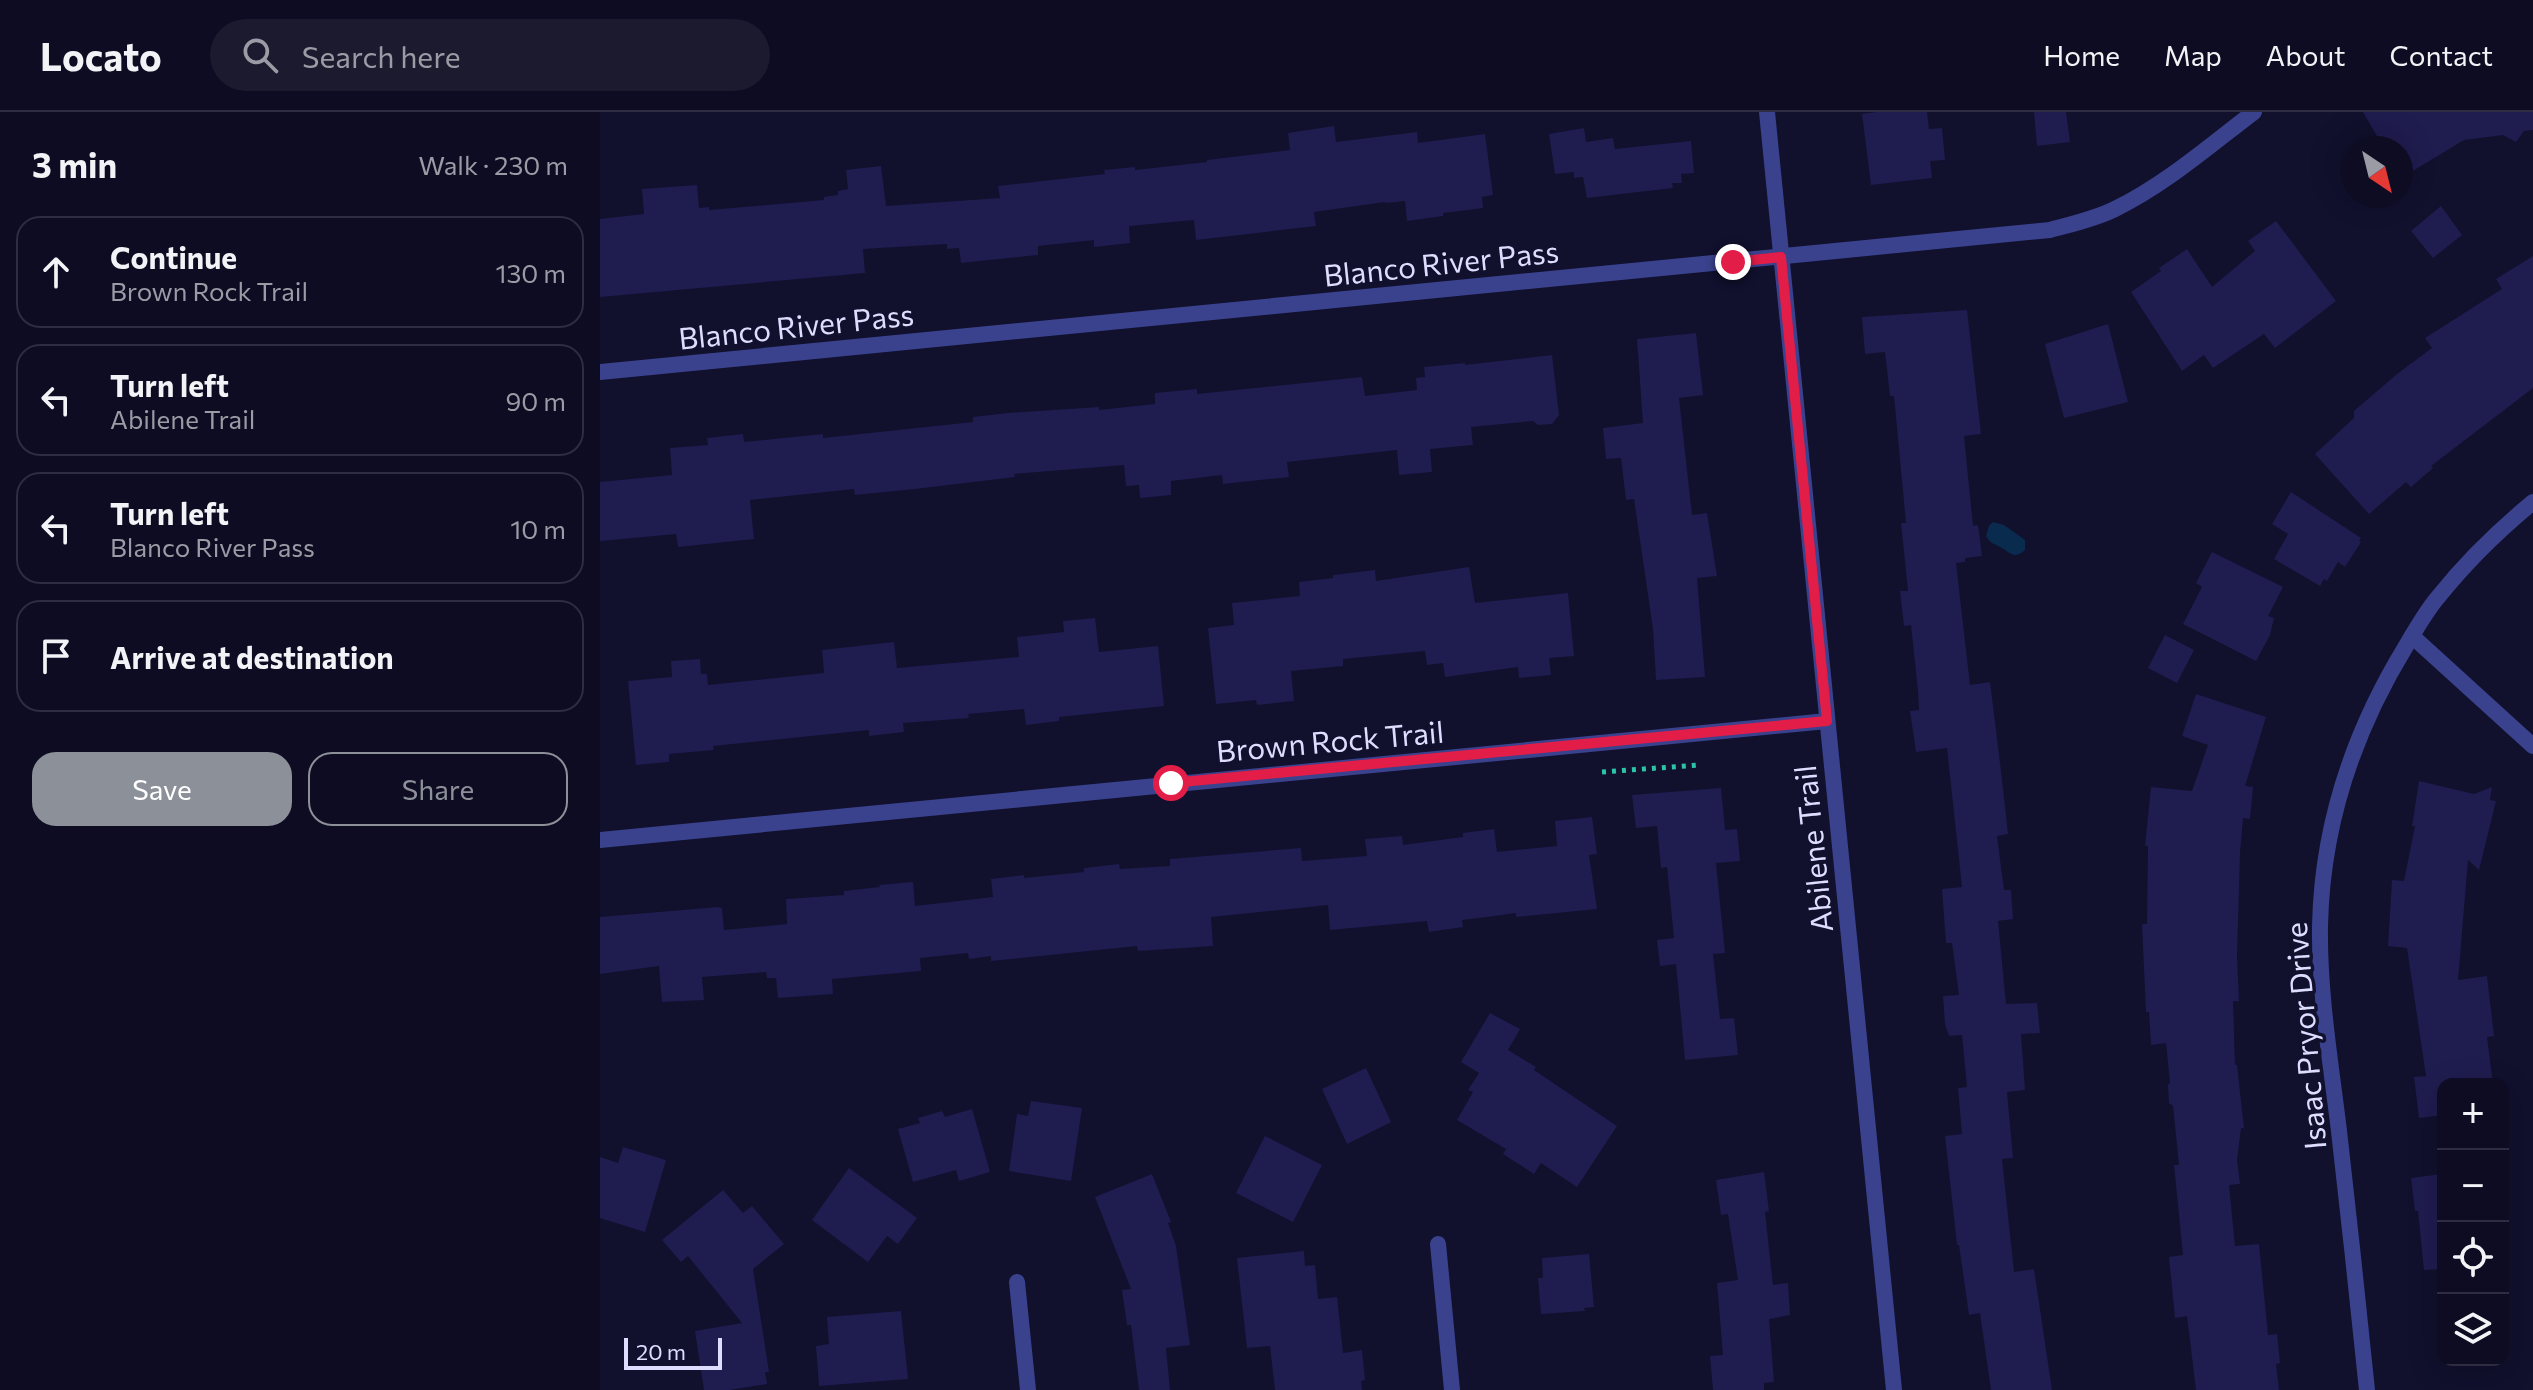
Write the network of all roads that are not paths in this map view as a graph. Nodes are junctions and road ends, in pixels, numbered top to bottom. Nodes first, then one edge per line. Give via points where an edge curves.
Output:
1 (1767, 112) edge
2 (2254, 112) edge
3 (1781, 257) junction
4 (600, 372) edge
5 (2533, 502) edge
6 (2412, 636) junction
7 (1827, 721) junction
8 (2533, 746) edge
9 (600, 840) edge
10 (1438, 1244) dead end
11 (1017, 1282) dead end
12 (1028, 1390) edge
13 (1452, 1390) edge
14 (1894, 1390) edge
15 (2367, 1390) edge

1 - 3 street, Abilene Trail
2 - 3 street, Blanco River Pass via 2144,193 2082,222 2050,230
3 - 4 street, Blanco River Pass
3 - 7 street, Abilene Trail
5 - 6 street, Isaac Pryor Drive via 2470,560
6 - 8 street
6 - 15 street, Isaac Pryor Drive via 2386,677 2349,762 2322,898 2326,1019
7 - 9 street, Brown Rock Trail
7 - 14 street, Abilene Trail
10 - 13 street
11 - 12 street

